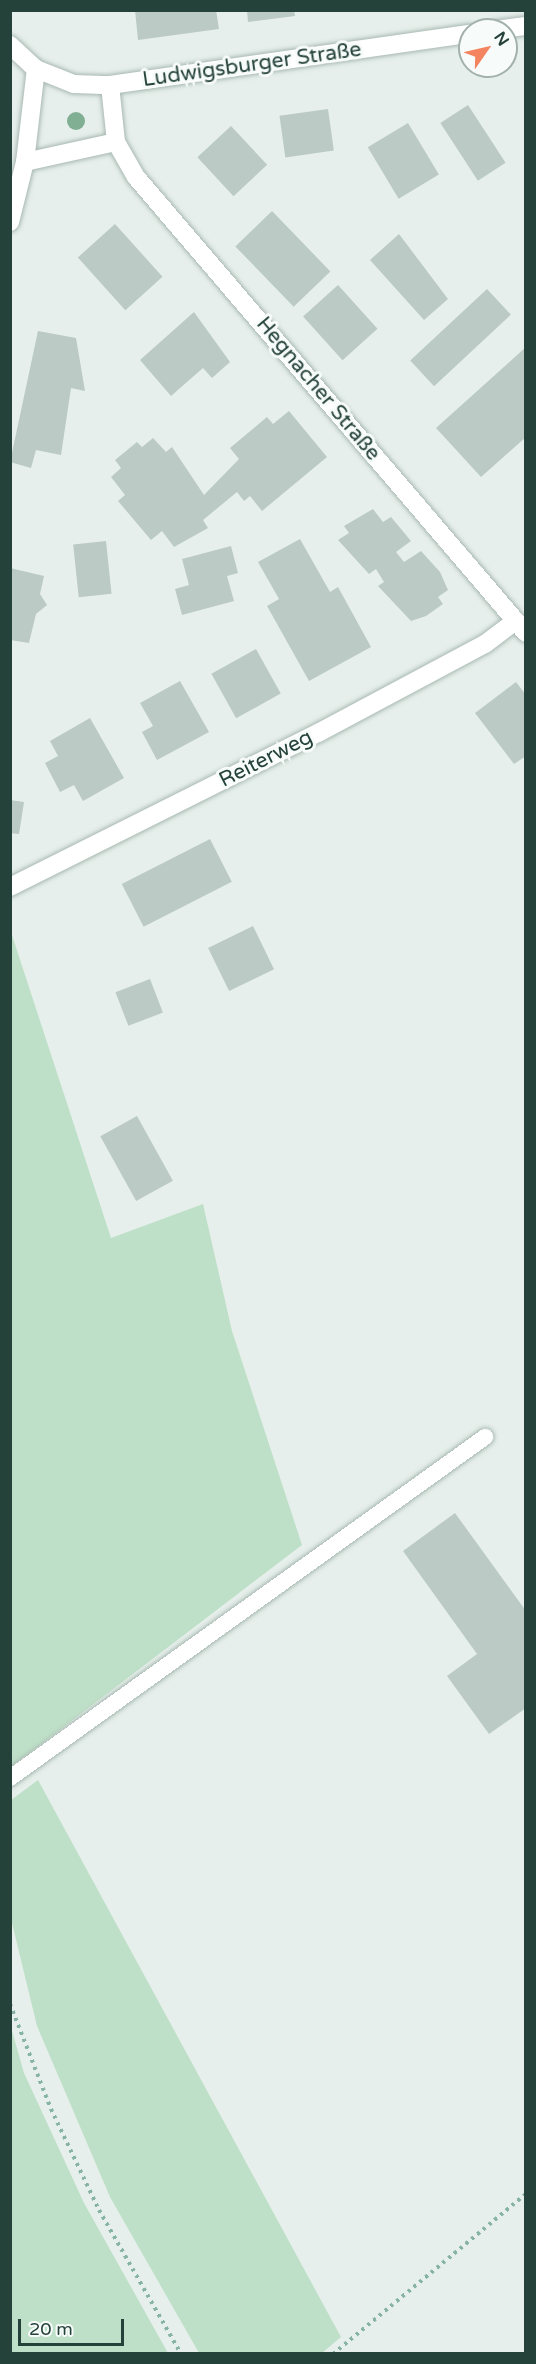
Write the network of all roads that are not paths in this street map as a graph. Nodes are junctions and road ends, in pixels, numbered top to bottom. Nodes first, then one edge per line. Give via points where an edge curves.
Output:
1 (458, 36) edge
2 (10, 45) edge
3 (36, 69) junction
4 (110, 85) junction
5 (116, 142) junction
6 (25, 162) junction
7 (10, 222) edge
8 (520, 627) edge
9 (10, 887) edge
10 (485, 1437) dead end
11 (10, 1778) edge

1 - 4 street, Ludwigsburger Straße
2 - 3 street
3 - 4 street, Ludwigsburger Straße via 74,84
3 - 6 street
4 - 5 street, Hegnacher Straße
5 - 6 street
5 - 8 street, Hegnacher Straße via 136,177
6 - 7 street
8 - 9 street, Reiterweg
10 - 11 lane

